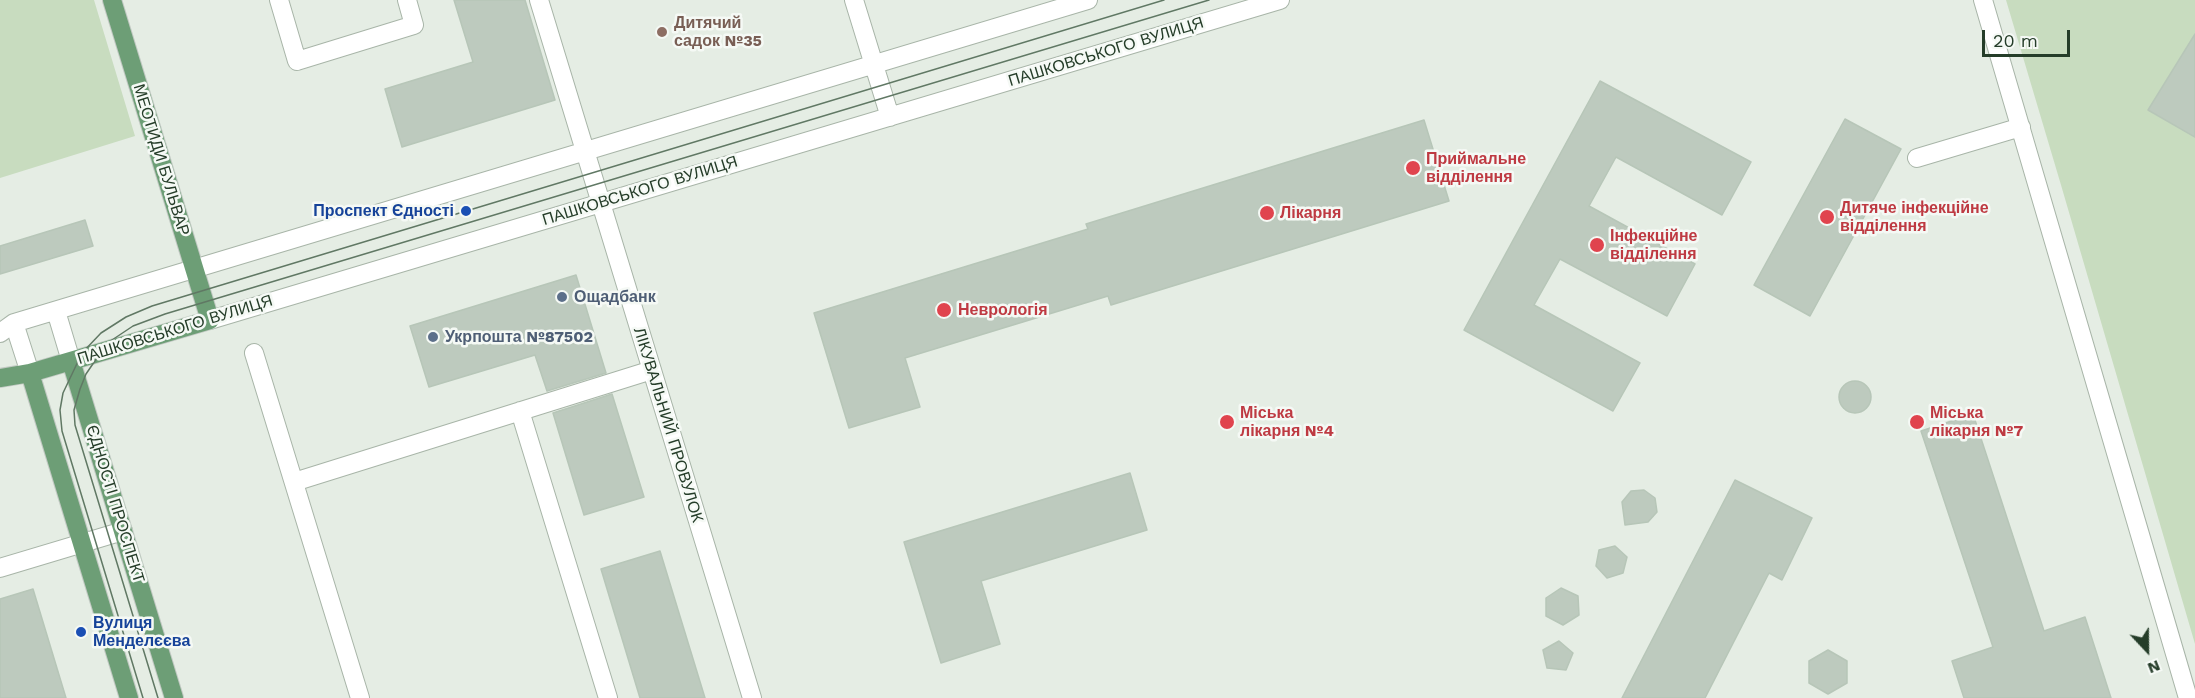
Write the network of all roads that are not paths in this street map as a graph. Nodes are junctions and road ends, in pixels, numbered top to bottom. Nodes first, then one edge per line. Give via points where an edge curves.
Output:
1 (112, 0) edge
2 (279, 0) edge
3 (407, 0) edge
4 (539, 0) edge
5 (854, 0) edge
6 (1088, 0) edge
7 (1280, 0) edge
8 (1983, 0) edge
9 (874, 64) junction
10 (890, 117) junction
11 (2021, 128) junction
12 (585, 151) junction
13 (1917, 158) dead end
14 (601, 203) junction
15 (194, 269) junction
16 (56, 311) junction
17 (210, 320) junction
18 (7, 328) edge
19 (255, 353) dead end
20 (71, 361) junction
21 (652, 370) junction
22 (30, 373) junction
23 (0, 378) edge
24 (520, 411) junction
25 (294, 482) junction
26 (123, 531) junction
27 (82, 543) junction
28 (0, 568) edge
29 (129, 698) edge
30 (174, 698) edge
31 (360, 698) edge
32 (608, 698) edge
33 (752, 698) edge
34 (2188, 698) edge

1 - 15 main road, МЕОТИДИ БУЛЬВАР
2 - 3 street via 297,61 414,25
4 - 12 street, ЛІКУВАЛЬНИЙ ПРОВУЛОК
5 - 9 street
6 - 9 street
7 - 10 street, ПАШКОВСЬКОГО ВУЛИЦЯ
8 - 11 street
9 - 10 street
9 - 12 street
10 - 14 street, ПАШКОВСЬКОГО ВУЛИЦЯ
11 - 13 street
11 - 34 street
12 - 14 street, ЛІКУВАЛЬНИЙ ПРОВУЛОК
12 - 15 street
14 - 17 street, ПАШКОВСЬКОГО ВУЛИЦЯ
14 - 21 street, ЛІКУВАЛЬНИЙ ПРОВУЛОК
15 - 16 street
15 - 17 main road, МЕОТИДИ БУЛЬВАР
16 - 18 street
16 - 20 street, ЄДНОСТІ ПРОСПЕКТ
17 - 20 main road, ПАШКОВСЬКОГО ВУЛИЦЯ
18 - 22 street
19 - 25 street
20 - 22 main road, ПАШКОВСЬКОГО ВУЛИЦЯ
20 - 26 main road, ЄДНОСТІ ПРОСПЕКТ
21 - 24 street
21 - 33 street, ЛІКУВАЛЬНИЙ ПРОВУЛОК
22 - 23 main road, ПАШКОВСЬКОГО ВУЛИЦЯ
22 - 27 main road
24 - 25 street
24 - 32 street
25 - 31 street
26 - 27 street
26 - 30 main road, ЄДНОСТІ ПРОСПЕКТ
27 - 28 street
27 - 29 main road

